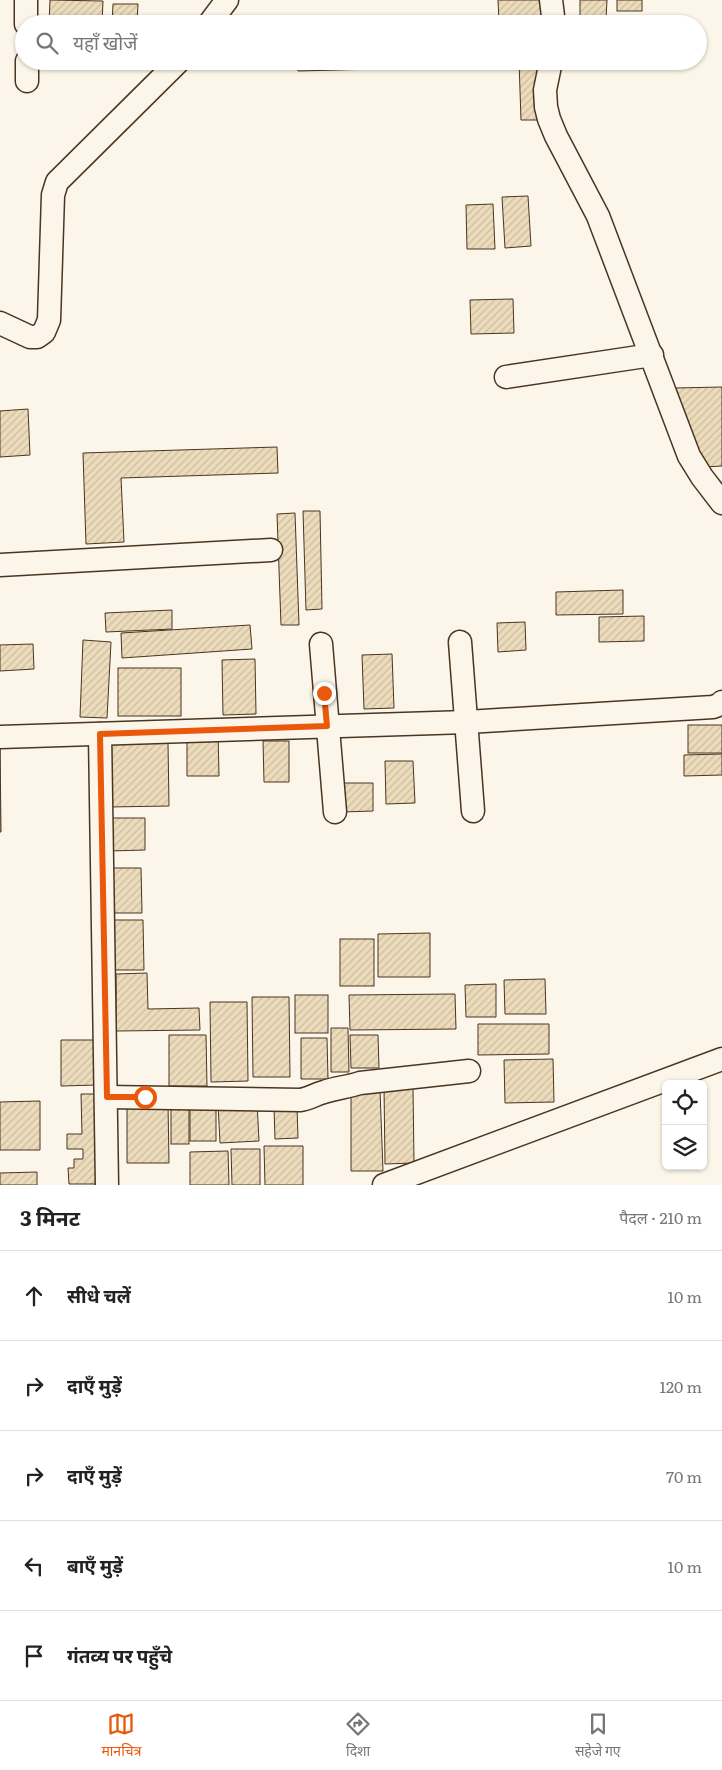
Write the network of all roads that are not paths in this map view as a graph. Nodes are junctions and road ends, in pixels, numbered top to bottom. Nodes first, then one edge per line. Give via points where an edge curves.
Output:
1 (26, 0) edge
2 (227, 0) edge
3 (551, 0) edge
4 (26, 15) edge
5 (216, 15) edge
6 (553, 15) edge
7 (170, 70) edge
8 (548, 70) edge
9 (0, 323) edge
10 (652, 355) junction
11 (506, 377) dead end
12 (722, 503) edge
13 (272, 550) dead end
14 (0, 565) edge
15 (460, 642) dead end
16 (321, 644) dead end
17 (722, 702) edge
18 (467, 722) junction
19 (327, 726) junction
20 (100, 734) junction
21 (0, 737) edge
22 (473, 810) dead end
23 (335, 812) dead end
24 (722, 1059) edge
25 (469, 1071) dead end
26 (107, 1097) junction
27 (108, 1185) edge
28 (384, 1185) edge

1 - 4 street
2 - 5 street
3 - 6 street
7 - 9 street via 57,182 53,195 49,320 44,332 30,337
8 - 10 street via 545,90 549,119 598,216
10 - 11 street
10 - 12 street via 689,456
13 - 14 street
15 - 18 street
16 - 19 street
17 - 18 street via 713,707
18 - 19 street
18 - 22 street
19 - 20 street
19 - 23 street
20 - 21 street
20 - 26 street
24 - 28 street
25 - 26 street via 360,1083 300,1100
26 - 27 street

